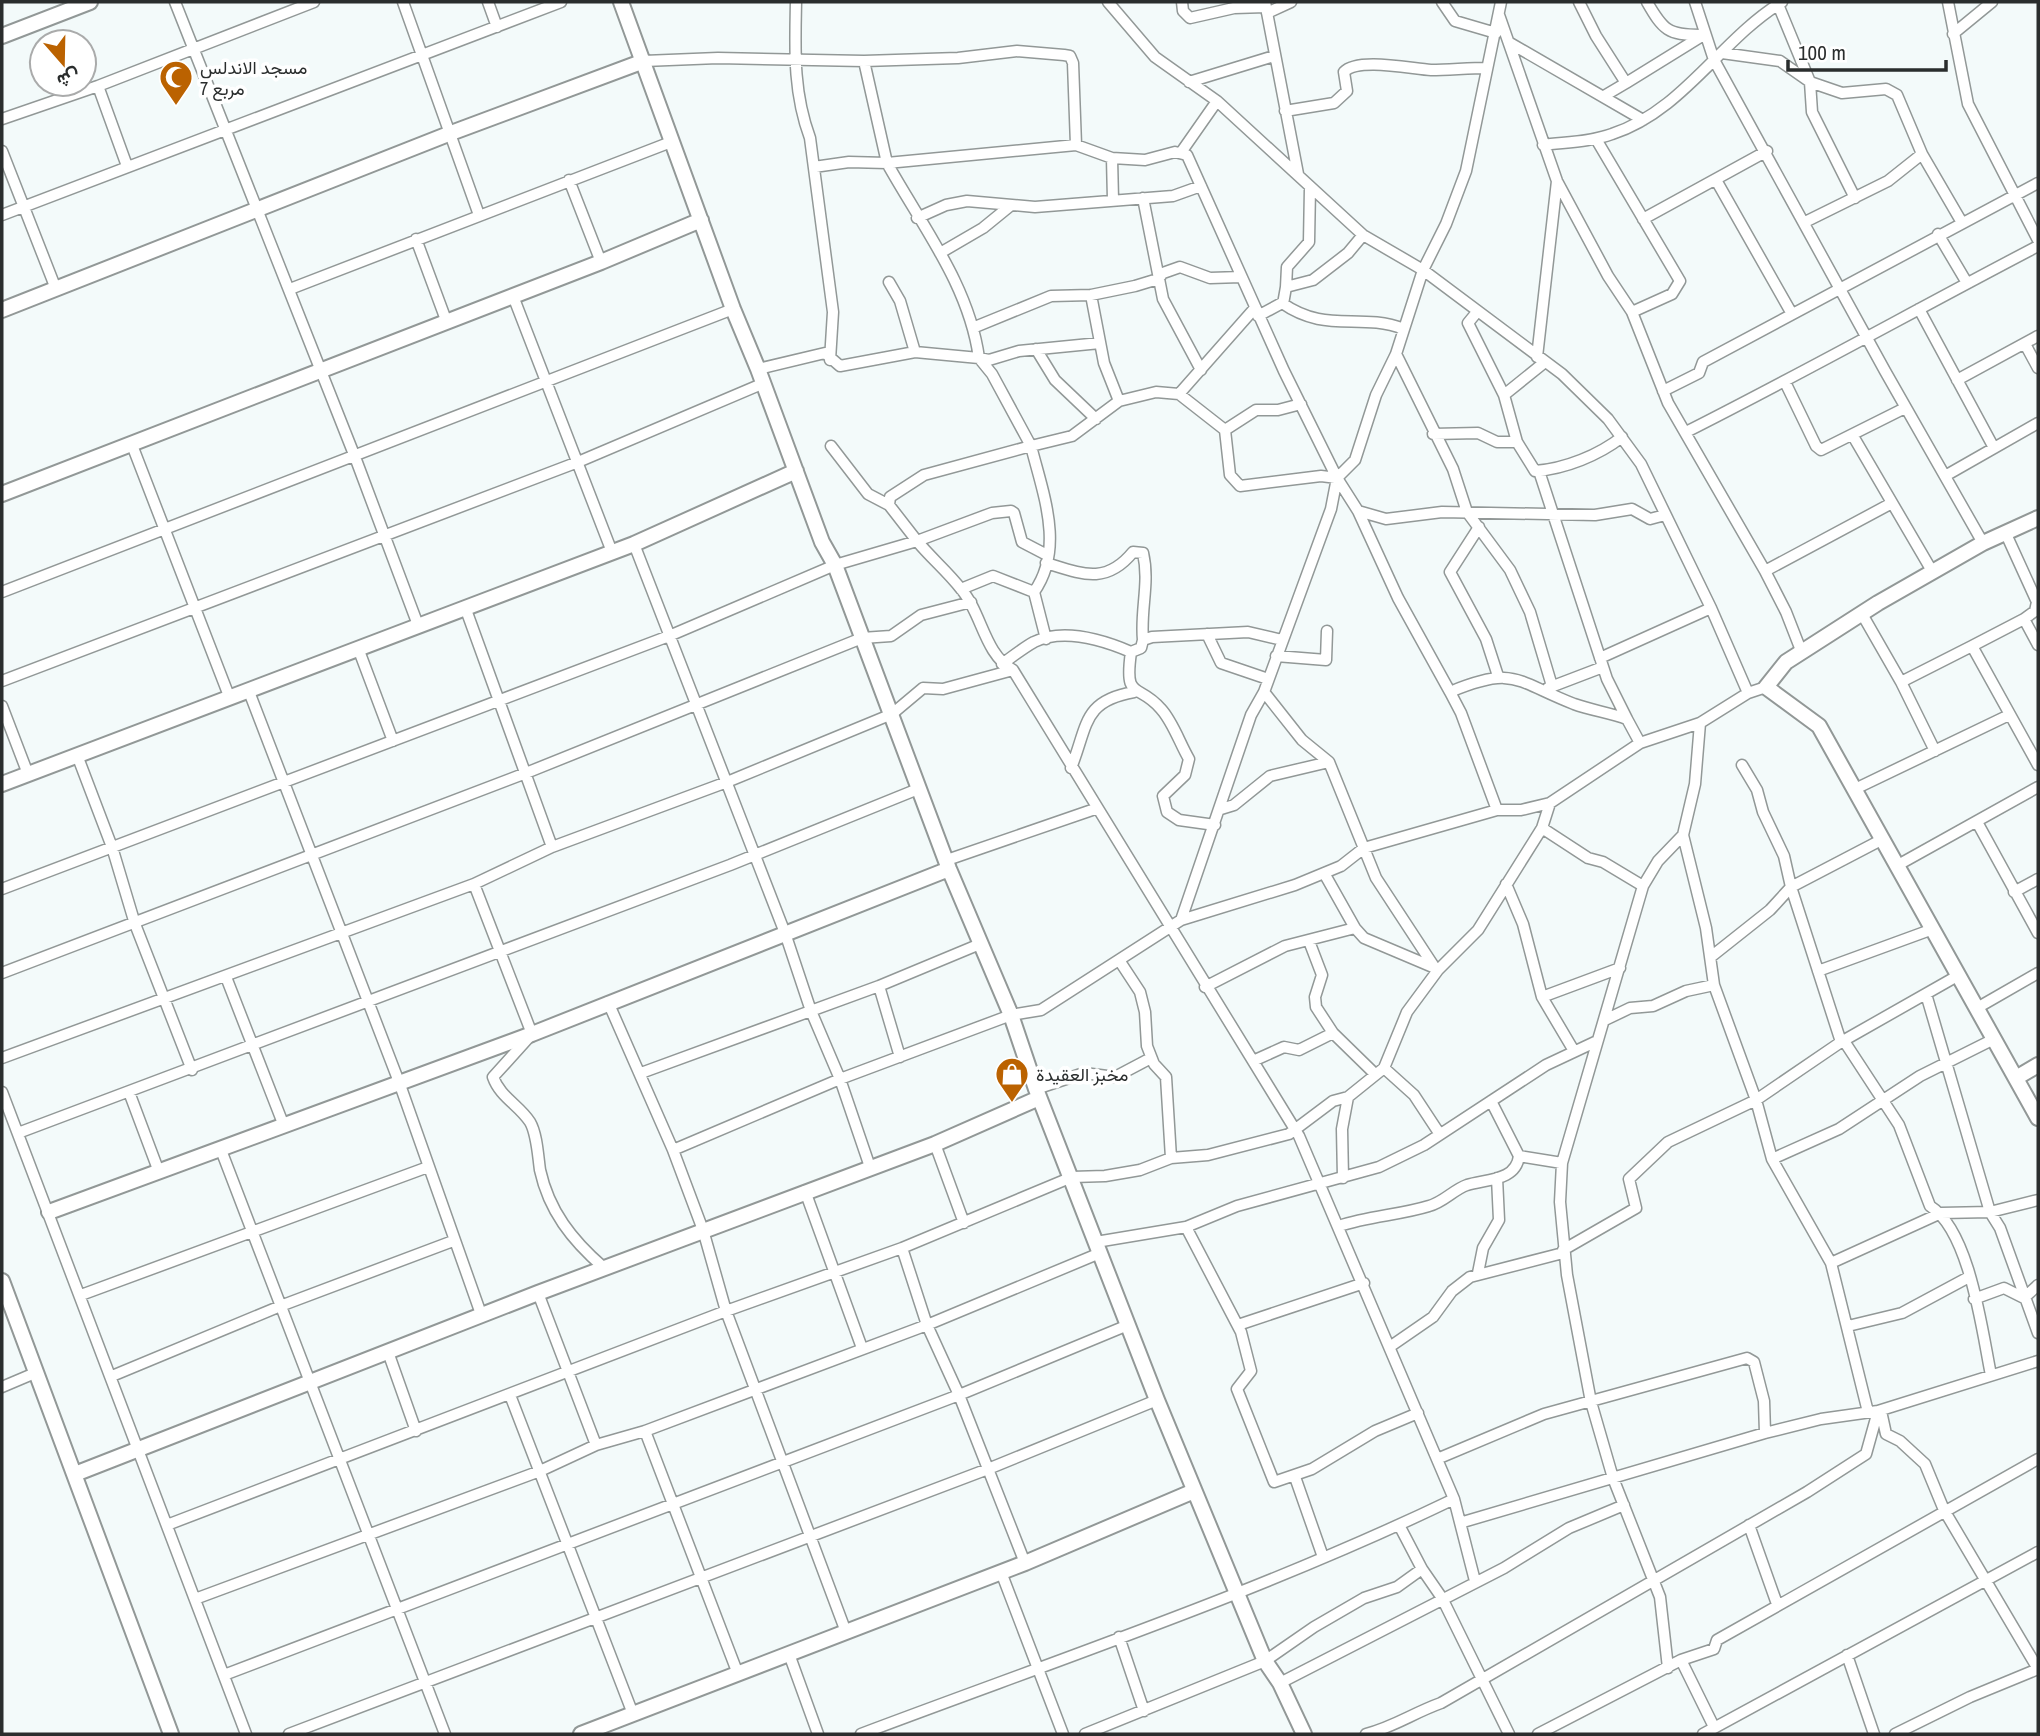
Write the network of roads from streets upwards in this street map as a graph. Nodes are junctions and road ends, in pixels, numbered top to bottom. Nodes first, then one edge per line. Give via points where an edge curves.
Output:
1 (90, 2) edge
2 (175, 2) edge
3 (314, 2) edge
4 (403, 2) edge
5 (488, 2) edge
6 (561, 2) edge
7 (621, 2) edge
8 (796, 2) edge
9 (1108, 2) edge
10 (1182, 2) edge
11 (1291, 2) edge
12 (1442, 2) edge
13 (1501, 2) edge
14 (1579, 2) edge
15 (1647, 2) edge
16 (1695, 2) edge
17 (1948, 2) edge
18 (1992, 2) edge
19 (1779, 3) edge
20 (1266, 7) edge
21 (1498, 14) junction
22 (498, 27) junction
23 (1496, 33) junction
24 (1953, 34) junction
25 (2, 36) edge
26 (1704, 36) junction
27 (1510, 43) junction
28 (192, 48) junction
29 (424, 54) junction
30 (1274, 55) junction
31 (1718, 56) junction
32 (794, 59) junction
33 (644, 61) junction
34 (864, 61) junction
35 (1487, 68) junction
36 (1189, 82) junction
37 (1810, 82) junction
38 (1626, 83) junction
39 (98, 86) joint
40 (1604, 96) junction
41 (63, 98) edge
42 (1217, 101) junction
43 (1284, 111) junction
44 (2, 119) edge
45 (1643, 120) junction
46 (225, 131) junction
47 (451, 133) junction
48 (1595, 139) junction
49 (671, 142) junction
50 (1076, 145) junction
51 (1543, 145) junction
52 (2, 150) edge
53 (1182, 151) junction
54 (1767, 151) junction
55 (1922, 154) junction
56 (1112, 158) junction
57 (887, 163) junction
58 (127, 166) junction
59 (814, 167) junction
60 (1298, 174) junction
61 (569, 180) junction
62 (1716, 180) junction
63 (1557, 181) junction
64 (2038, 183) edge
65 (1202, 186) junction
66 (1310, 188) junction
67 (2015, 196) junction
68 (1143, 198) junction
69 (1854, 198) junction
70 (1113, 200) junction
71 (1010, 206) junction
72 (22, 207) junction
73 (256, 211) junction
74 (2, 215) edge
75 (479, 215) junction
76 (917, 218) junction
77 (1643, 219) junction
78 (701, 220) junction
79 (1961, 221) junction
80 (1805, 222) junction
81 (1938, 234) junction
82 (1363, 235) junction
83 (416, 239) junction
84 (2038, 240) edge
85 (2038, 246) edge
86 (940, 253) junction
87 (601, 262) junction
88 (1423, 270) junction
89 (1241, 277) junction
90 (1158, 279) junction
91 (889, 282) dead end
92 (1967, 283) junction
93 (1286, 287) junction
94 (56, 289) junction
95 (289, 289) junction
96 (1841, 290) junction
97 (1090, 295) junction
98 (513, 296) junction
99 (1283, 304) junction
100 (733, 309) junction
101 (1919, 309) junction
102 (2, 310) edge
103 (1477, 312) junction
104 (1632, 312) junction
105 (1256, 313) junction
106 (1792, 314) junction
107 (446, 320) junction
108 (975, 327) junction
109 (1405, 329) junction
110 (1865, 336) junction
111 (2038, 336) edge
112 (1100, 343) junction
113 (2025, 344) junction
114 (1036, 349) junction
115 (915, 352) junction
116 (1396, 354) junction
117 (979, 358) junction
118 (1541, 359) junction
119 (830, 361) junction
120 (2038, 368) edge
121 (320, 369) junction
122 (1201, 370) junction
123 (761, 376) junction
124 (1957, 380) junction
125 (547, 382) junction
126 (1785, 382) junction
127 (1663, 391) junction
128 (1179, 394) junction
129 (1504, 395) junction
130 (1119, 401) junction
131 (1301, 404) junction
132 (1905, 408) junction
133 (1096, 419) junction
134 (2038, 423) edge
135 (1225, 430) junction
136 (1686, 432) junction
137 (1433, 434) junction
138 (1853, 436) junction
139 (1622, 437) junction
140 (1517, 442) junction
141 (132, 445) junction
142 (831, 446) dead end
143 (1031, 446) junction
144 (1994, 448) junction
145 (355, 457) junction
146 (578, 461) junction
147 (796, 471) junction
148 (1539, 471) junction
149 (1945, 476) junction
150 (1337, 478) junction
151 (2, 494) edge
152 (1892, 503) junction
153 (889, 505) junction
154 (1358, 511) junction
155 (1467, 512) junction
156 (1552, 514) junction
157 (1665, 515) junction
158 (2038, 517) edge
159 (1479, 527) junction
160 (164, 529) junction
161 (2006, 534) junction
162 (385, 536) junction
163 (917, 541) junction
164 (1983, 543) junction
165 (634, 544) junction
166 (612, 552) junction
167 (1046, 559) junction
168 (835, 565) junction
169 (1765, 571) junction
170 (1932, 571) junction
171 (961, 589) junction
172 (2, 592) edge
173 (1034, 592) junction
174 (971, 602) junction
175 (194, 607) junction
176 (466, 607) junction
177 (1711, 608) junction
178 (2037, 611) edge
179 (1862, 614) junction
180 (2024, 619) junction
181 (418, 625) junction
182 (1326, 631) dead end
183 (1207, 634) junction
184 (669, 636) junction
185 (862, 638) junction
186 (1046, 639) junction
187 (1143, 640) junction
188 (1282, 640) junction
189 (2038, 645) edge
190 (1972, 646) junction
191 (358, 648) junction
192 (1131, 652) junction
193 (1802, 653) junction
194 (1276, 656) junction
195 (1602, 662) junction
196 (1002, 664) junction
197 (1013, 670) junction
198 (1498, 676) junction
199 (1268, 679) junction
200 (2, 681) edge
201 (1901, 682) junction
202 (1766, 687) junction
203 (1548, 688) junction
204 (248, 689) junction
205 (1134, 692) junction
206 (1264, 692) junction
207 (1450, 692) junction
208 (1748, 693) junction
209 (229, 696) junction
210 (499, 700) junction
211 (2, 706) edge
212 (698, 706) junction
213 (892, 714) junction
214 (2009, 715) junction
215 (1627, 719) junction
216 (1700, 723) junction
217 (393, 741) junction
218 (1640, 743) junction
219 (1935, 751) junction
220 (77, 755) junction
221 (1329, 762) junction
222 (1742, 765) dead end
223 (2038, 765) edge
224 (1071, 768) junction
225 (526, 773) junction
226 (28, 774) junction
227 (283, 782) junction
228 (727, 782) junction
229 (2, 784) edge
230 (2038, 787) edge
231 (918, 789) junction
232 (1855, 789) junction
233 (1550, 803) junction
234 (1095, 809) junction
235 (1221, 809) junction
236 (1497, 810) junction
237 (1977, 822) junction
238 (1215, 825) junction
239 (1542, 828) junction
240 (1683, 835) junction
241 (1883, 839) junction
242 (112, 847) junction
243 (552, 847) junction
244 (1364, 848) junction
245 (312, 855) junction
246 (754, 856) junction
247 (948, 864) junction
248 (1898, 865) junction
249 (1324, 873) junction
250 (2038, 879) edge
251 (474, 884) junction
252 (1506, 884) junction
253 (1643, 886) junction
254 (1791, 887) junction
255 (2, 889) edge
256 (2014, 891) junction
257 (1181, 920) junction
258 (135, 925) junction
259 (1355, 928) junction
260 (1170, 929) junction
261 (1933, 929) junction
262 (341, 933) junction
263 (785, 933) junction
264 (2038, 933) edge
265 (1309, 941) junction
266 (980, 944) junction
267 (502, 952) junction
268 (1712, 956) junction
269 (1119, 960) junction
270 (1620, 968) junction
271 (1436, 969) junction
272 (1818, 971) junction
273 (2038, 972) edge
274 (2, 973) edge
275 (1959, 975) junction
276 (226, 977) junction
277 (1714, 985) junction
278 (879, 986) junction
279 (1205, 987) junction
280 (1926, 994) junction
281 (1542, 997) junction
282 (166, 998) junction
283 (608, 1002) junction
284 (369, 1003) junction
285 (1977, 1008) junction
286 (811, 1011) junction
287 (1011, 1015) junction
288 (1605, 1020) junction
289 (1334, 1032) junction
290 (532, 1034) junction
291 (1994, 1039) junction
292 (1595, 1042) junction
293 (1841, 1042) junction
294 (253, 1046) junction
295 (1574, 1051) junction
296 (900, 1057) junction
297 (2, 1058) edge
298 (1151, 1058) junction
299 (1253, 1061) junction
300 (1947, 1062) junction
301 (2038, 1065) edge
302 (192, 1070) junction
303 (1380, 1071) junction
304 (641, 1073) junction
305 (2016, 1078) junction
306 (840, 1079) junction
307 (399, 1082) junction
308 (2, 1092) edge
309 (129, 1092) junction
310 (1038, 1093) junction
311 (1348, 1097) junction
312 (1756, 1100) junction
313 (1491, 1101) junction
314 (1885, 1101) junction
315 (2038, 1118) edge
316 (285, 1126) junction
317 (1294, 1129) junction
318 (18, 1133) junction
319 (1439, 1133) junction
320 (935, 1144) junction
321 (221, 1150) junction
322 (673, 1150) junction
323 (1519, 1156) junction
324 (1171, 1158) junction
325 (1772, 1159) junction
326 (1562, 1163) junction
327 (428, 1167) junction
328 (870, 1167) junction
329 (159, 1172) junction
330 (1072, 1177) junction
331 (1343, 1178) junction
332 (1497, 1178) junction
333 (1322, 1184) junction
334 (805, 1191) junction
335 (2038, 1200) edge
336 (49, 1212) junction
337 (1990, 1212) junction
338 (1941, 1213) junction
339 (964, 1223) junction
340 (1339, 1226) junction
341 (1186, 1227) junction
342 (703, 1230) junction
343 (252, 1234) junction
344 (453, 1241) junction
345 (902, 1248) junction
346 (1098, 1248) junction
347 (1563, 1252) junction
348 (1831, 1263) junction
349 (603, 1268) junction
350 (835, 1271) junction
351 (1478, 1273) junction
352 (1969, 1278) junction
353 (2, 1281) edge
354 (1364, 1283) junction
355 (2038, 1285) edge
356 (538, 1293) junction
357 (81, 1295) junction
358 (1975, 1298) junction
359 (2024, 1298) junction
360 (282, 1305) junction
361 (726, 1311) junction
362 (481, 1314) junction
363 (927, 1325) junction
364 (1128, 1325) junction
365 (1238, 1325) junction
366 (1848, 1326) junction
367 (2038, 1333) edge
368 (1391, 1346) junction
369 (862, 1348) junction
370 (388, 1352) junction
371 (2038, 1361) edge
372 (569, 1372) junction
373 (35, 1373) junction
374 (1991, 1375) junction
375 (112, 1376) junction
376 (312, 1384) junction
377 (2, 1387) edge
378 (755, 1389) junction
379 (510, 1395) junction
380 (959, 1395) junction
381 (1157, 1400) junction
382 (1591, 1402) junction
383 (1875, 1412) junction
384 (1418, 1413) junction
385 (645, 1431) junction
386 (416, 1432) junction
387 (1765, 1433) junction
388 (596, 1445) junction
389 (138, 1447) junction
390 (1437, 1459) junction
391 (2038, 1459) edge
392 (340, 1461) junction
393 (782, 1463) junction
394 (988, 1469) junction
395 (540, 1471) junction
396 (75, 1474) junction
397 (1295, 1477) junction
398 (1613, 1478) junction
399 (1194, 1491) junction
400 (1454, 1499) junction
401 (674, 1504) junction
402 (1624, 1505) junction
403 (1944, 1510) junction
404 (1462, 1522) junction
405 (167, 1525) junction
406 (1399, 1525) junction
407 (1749, 1525) junction
408 (369, 1535) junction
409 (810, 1536) junction
410 (568, 1545) junction
411 (2038, 1552) edge
412 (1323, 1558) junction
413 (1025, 1563) junction
414 (1422, 1569) junction
415 (1001, 1572) junction
416 (704, 1577) junction
417 (1475, 1581) junction
418 (1985, 1581) junction
419 (1654, 1582) junction
420 (1237, 1593) junction
421 (1442, 1598) junction
422 (195, 1599) junction
423 (1777, 1604) junction
424 (397, 1610) junction
425 (598, 1618) junction
426 (846, 1632) junction
427 (1119, 1637) junction
428 (789, 1654) junction
429 (1847, 1656) junction
430 (1681, 1660) junction
431 (1265, 1661) junction
432 (1038, 1668) junction
433 (1668, 1668) junction
434 (2038, 1669) edge
435 (738, 1674) junction
436 (223, 1675) junction
437 (1481, 1677) junction
438 (1280, 1683) junction
439 (426, 1684) junction
440 (1144, 1712) junction
441 (633, 1714) junction
442 (1714, 1730) edge
443 (590, 1733) edge
444 (171, 1734) edge
445 (246, 1734) edge
446 (289, 1734) edge
447 (446, 1734) edge
448 (818, 1734) edge
449 (861, 1734) edge
450 (1063, 1734) edge
451 (1085, 1734) edge
452 (1304, 1734) edge
453 (1366, 1734) edge
454 (1509, 1734) edge
455 (1538, 1734) edge
456 (1703, 1734) edge
457 (1874, 1734) edge
458 (1895, 1734) edge

1 - 25 street
2 - 28 street
3 - 28 street
4 - 29 street
5 - 22 street
6 - 22 street
7 - 33 street
8 - 32 street
9 - 36 street via 1155,57
10 - 20 street via 1190,18 1234,8
11 - 20 street
12 - 23 street via 1455,21
13 - 21 street
14 - 38 street
15 - 26 street via 1667,30
16 - 26 street
17 - 24 street
18 - 24 street
19 - 31 street
19 - 37 street
20 - 30 street
21 - 23 street
21 - 27 street
22 - 29 street
23 - 35 street
24 - 67 street via 1968,104
26 - 31 street
26 - 38 street
27 - 40 street
27 - 51 street
28 - 39 street
28 - 46 street
29 - 46 street
29 - 47 street
30 - 36 street
30 - 43 street
31 - 37 street via 1780,61
31 - 45 street
31 - 54 street
32 - 33 street
32 - 34 street
32 - 59 street
33 - 47 street
33 - 49 street
34 - 50 street via 1017,51 1070,57
34 - 57 street
35 - 43 street via 1349,68 1344,72 1347,91 1335,103
35 - 88 street via 1466,171
36 - 42 street
37 - 55 street via 1842,93 1885,89 1897,95
37 - 69 street via 1812,113
38 - 40 street
39 - 58 street
40 - 45 street
41 - 44 street
42 - 53 street
42 - 60 street
43 - 60 street
45 - 48 street
46 - 58 street
46 - 73 street
47 - 73 street
47 - 75 street
48 - 51 street
48 - 77 street
49 - 61 street
49 - 78 street
50 - 56 street
50 - 57 street
51 - 63 street
52 - 72 street
53 - 56 street via 1145,160
53 - 65 street
54 - 62 street
54 - 80 street
55 - 69 street via 1901,173
55 - 79 street
56 - 70 street
57 - 59 street
57 - 76 street
58 - 72 street
59 - 119 street via 834,312
60 - 66 street
61 - 75 street
61 - 87 street
62 - 77 street
62 - 106 street
63 - 104 street
63 - 118 street
64 - 67 street
65 - 68 street via 1173,196
65 - 89 street
66 - 82 street
66 - 93 street via 1308,242 1287,267
67 - 79 street
67 - 84 street
68 - 70 street
68 - 90 street
69 - 80 street
70 - 71 street
71 - 76 street via 967,201
71 - 86 street
72 - 74 street
72 - 94 street
73 - 94 street
73 - 95 street
75 - 83 street
76 - 86 street
77 - 104 street via 1680,281 1672,294
78 - 87 street
78 - 100 street
79 - 81 street
80 - 96 street
81 - 92 street
81 - 96 street
82 - 88 street
82 - 93 street via 1314,280
83 - 95 street
83 - 107 street
85 - 92 street
86 - 108 street
87 - 98 street
88 - 103 street
88 - 109 street
89 - 90 street via 1210,278 1180,267
89 - 105 street
90 - 97 street
90 - 122 street via 1163,299
91 - 115 street via 900,301
92 - 101 street
93 - 99 street
94 - 102 street
95 - 121 street
96 - 106 street
96 - 110 street
97 - 108 street via 1051,296
97 - 112 street
98 - 107 street
98 - 125 street
99 - 105 street
99 - 109 street via 1313,320 1390,324
100 - 123 street
100 - 125 street
101 - 110 street
101 - 124 street
103 - 118 street
103 - 129 street via 1468,323
104 - 127 street
105 - 122 street
105 - 131 street
106 - 127 street via 1703,362 1699,373
107 - 121 street
108 - 117 street
109 - 116 street
110 - 126 street
110 - 132 street
111 - 113 street
112 - 114 street
112 - 130 street
113 - 120 street
113 - 124 street
114 - 117 street via 989,360
114 - 133 street via 1055,380
115 - 117 street
115 - 119 street via 852,365
116 - 137 street
116 - 150 street via 1354,460
117 - 143 street via 999,384
118 - 129 street
118 - 139 street via 1585,396
119 - 123 street via 825,353
121 - 141 street
121 - 145 street
122 - 128 street
123 - 146 street
123 - 147 street
124 - 144 street
125 - 145 street
125 - 146 street
126 - 136 street
126 - 138 street via 1816,446 1827,449
127 - 136 street
128 - 130 street via 1156,392
128 - 135 street
129 - 140 street
130 - 133 street
131 - 135 street via 1256,410
131 - 150 street
132 - 138 street
132 - 149 street
133 - 143 street via 1072,436
134 - 144 street
135 - 150 street via 1230,475 1240,486
136 - 169 street
137 - 140 street via 1478,433 1497,442
137 - 155 street via 1453,469
138 - 152 street
139 - 148 street via 1599,453
139 - 157 street via 1641,464
140 - 148 street via 1532,469
141 - 151 street
141 - 160 street
142 - 153 street via 868,494
143 - 153 street via 924,475 896,490
143 - 167 street via 1052,526
144 - 149 street
145 - 160 street
145 - 162 street
146 - 162 street
146 - 166 street
147 - 165 street
147 - 168 street
148 - 156 street
149 - 164 street
150 - 154 street
150 - 188 street via 1331,509
152 - 169 street
152 - 170 street
153 - 163 street
154 - 155 street via 1386,519
154 - 207 street via 1398,598
155 - 156 street
155 - 159 street
156 - 157 street via 1595,515 1632,509 1650,519
156 - 195 street
157 - 177 street
158 - 161 street
159 - 198 street via 1450,572 1486,639
159 - 203 street via 1510,570 1530,612
160 - 172 street
160 - 175 street
161 - 164 street
161 - 178 street
162 - 175 street
162 - 181 street
163 - 167 street via 1011,510 1022,542
163 - 168 street
163 - 171 street
164 - 170 street
165 - 166 street
165 - 184 street
166 - 176 street
167 - 173 street via 1044,577
167 - 187 street via 1090,575 1116,570 1133,552 1143,553 1148,574 1140,614
168 - 184 street
168 - 185 street
169 - 193 street
170 - 179 street
171 - 173 street via 992,576
171 - 174 street
173 - 186 street
174 - 185 street via 921,615 891,636
174 - 196 street
175 - 200 street
175 - 209 street
176 - 181 street
176 - 210 street
177 - 195 street
177 - 208 street
178 - 180 street
179 - 193 street
179 - 201 street
180 - 189 street
180 - 190 street
181 - 191 street
182 - 194 street via 1325,660
183 - 187 street
183 - 188 street via 1248,632
183 - 199 street via 1221,663
184 - 210 street
184 - 212 street
185 - 212 street
185 - 213 street
186 - 192 street via 1089,638
186 - 196 street
187 - 192 street via 1141,648
188 - 194 street
190 - 201 street
190 - 214 street
191 - 204 street
191 - 217 street
192 - 205 street via 1128,673
193 - 202 street via 1786,662
194 - 199 street
195 - 203 street
195 - 215 street
196 - 197 street
197 - 213 street via 943,689 923,688
197 - 224 street
198 - 203 street
198 - 207 street
199 - 206 street
201 - 219 street
202 - 208 street
202 - 232 street via 1819,726
203 - 215 street via 1576,705
204 - 209 street
204 - 227 street
205 - 224 street via 1105,699 1085,720
205 - 238 street via 1162,709 1189,759 1185,775 1163,796 1167,812 1178,820
206 - 221 street via 1302,740
206 - 235 street via 1251,715
207 - 236 street
208 - 216 street
209 - 220 street
210 - 217 street
210 - 225 street
211 - 226 street
212 - 225 street
212 - 228 street
213 - 228 street
213 - 231 street
214 - 219 street
214 - 223 street
215 - 218 street
216 - 218 street
216 - 240 street via 1695,785
217 - 227 street
218 - 233 street
219 - 232 street
220 - 226 street
220 - 242 street
221 - 235 street via 1270,776 1234,805
221 - 244 street
222 - 254 street via 1784,856
224 - 234 street
225 - 243 street
225 - 245 street
226 - 229 street
227 - 242 street
227 - 245 street
228 - 243 street
228 - 246 street
230 - 237 street
231 - 246 street
231 - 247 street
232 - 241 street
233 - 236 street
233 - 239 street
234 - 247 street
234 - 260 street
235 - 238 street
236 - 244 street
237 - 248 street
237 - 256 street
238 - 257 street
239 - 252 street
239 - 253 street
240 - 253 street via 1658,861
240 - 268 street
241 - 248 street
241 - 254 street
242 - 255 street
242 - 258 street
243 - 251 street
244 - 249 street
244 - 271 street via 1376,878
245 - 258 street
245 - 262 street
246 - 263 street
246 - 267 street
247 - 263 street
247 - 266 street
248 - 261 street
249 - 257 street
249 - 259 street
250 - 256 street
251 - 262 street
251 - 267 street
252 - 271 street via 1478,930
252 - 281 street via 1523,924
253 - 270 street
254 - 268 street via 1770,910
254 - 272 street
256 - 264 street
257 - 260 street
258 - 274 street
258 - 282 street
259 - 265 street
259 - 271 street via 1364,938
260 - 269 street
260 - 279 street
261 - 272 street
261 - 275 street
262 - 276 street
262 - 284 street
263 - 283 street
263 - 286 street
265 - 279 street via 1277,950
265 - 289 street via 1321,975 1315,1001
266 - 278 street
266 - 287 street
267 - 284 street
267 - 290 street
268 - 277 street
269 - 287 street via 1046,1007
269 - 298 street via 1143,1003
270 - 281 street
270 - 288 street
271 - 303 street via 1407,1012
272 - 293 street
273 - 285 street
275 - 280 street
275 - 285 street
276 - 282 street
276 - 294 street
277 - 288 street via 1653,1006 1630,1008
277 - 312 street
278 - 286 street
278 - 296 street
279 - 299 street
280 - 293 street
280 - 300 street
281 - 295 street
282 - 297 street
282 - 302 street
283 - 290 street
283 - 304 street
284 - 294 street
284 - 307 street
285 - 291 street
286 - 304 street
286 - 306 street
287 - 296 street
287 - 310 street
288 - 292 street
289 - 299 street via 1299,1050 1279,1048
289 - 303 street
290 - 307 street
290 - 349 street via 493,1077 497,1088 531,1124 553,1209 581,1248
291 - 300 street
291 - 305 street
292 - 295 street
292 - 326 street
293 - 312 street
293 - 314 street
294 - 302 street
294 - 316 street
295 - 313 street
296 - 306 street
298 - 310 street via 1115,1077 1084,1073
298 - 324 street via 1166,1077
299 - 317 street
300 - 314 street
300 - 337 street
301 - 305 street
302 - 309 street
303 - 311 street
303 - 319 street via 1414,1095
304 - 322 street
305 - 315 street
306 - 322 street
306 - 328 street
307 - 316 street
307 - 327 street
308 - 318 street
309 - 318 street
309 - 329 street
310 - 320 street
310 - 330 street
311 - 317 street via 1333,1101
311 - 331 street via 1342,1129
312 - 325 street
312 - 347 street via 1661,1146 1629,1179 1636,1208
313 - 319 street
313 - 323 street
314 - 325 street via 1839,1129
314 - 338 street via 1930,1206
316 - 321 street
317 - 324 street via 1208,1155
317 - 333 street
318 - 336 street
319 - 331 street via 1380,1167
320 - 328 street
320 - 339 street
321 - 329 street
321 - 343 street
322 - 342 street
323 - 326 street
323 - 332 street via 1515,1170
324 - 330 street via 1140,1170
325 - 348 street
326 - 347 street
327 - 343 street
327 - 344 street
328 - 334 street
329 - 336 street
330 - 339 street
330 - 346 street
331 - 333 street
332 - 340 street via 1466,1186 1427,1207
332 - 351 street via 1499,1220 1483,1248
333 - 340 street
333 - 341 street via 1237,1206
334 - 342 street
334 - 350 street
335 - 337 street
336 - 357 street
337 - 338 street
337 - 359 street
338 - 348 street
338 - 352 street
339 - 345 street
340 - 354 street
341 - 346 street
341 - 365 street
342 - 349 street
342 - 361 street
343 - 357 street
343 - 360 street
344 - 360 street
344 - 362 street
345 - 350 street
345 - 363 street
346 - 363 street
346 - 364 street
347 - 351 street
347 - 382 street
348 - 366 street
349 - 356 street
350 - 361 street
350 - 369 street
351 - 368 street via 1459,1284 1433,1317
352 - 358 street
352 - 366 street via 1902,1313
353 - 373 street
354 - 365 street
354 - 368 street
355 - 359 street
356 - 362 street
356 - 372 street
357 - 375 street
358 - 359 street via 2004,1288
358 - 374 street
359 - 367 street
360 - 375 street
360 - 376 street
361 - 372 street
361 - 378 street
362 - 370 street
363 - 369 street
363 - 380 street
364 - 380 street
364 - 381 street
365 - 397 street via 1251,1367 1250,1375 1237,1386 1249,1424 1272,1480
366 - 383 street via 1856,1375
368 - 384 street
369 - 378 street
370 - 376 street
370 - 386 street
371 - 374 street
372 - 379 street
372 - 388 street
373 - 377 street
373 - 396 street
374 - 383 street
375 - 389 street
376 - 389 street
376 - 392 street
378 - 385 street
378 - 393 street
379 - 386 street
379 - 395 street
380 - 393 street
380 - 394 street
381 - 394 street
381 - 399 street
382 - 387 street via 1747,1358 1754,1362 1761,1388
382 - 390 street via 1544,1415
382 - 398 street
383 - 387 street
383 - 403 street via 1886,1434 1925,1464
383 - 407 street via 1866,1454
384 - 390 street
384 - 397 street via 1375,1431
385 - 388 street
385 - 401 street
386 - 392 street
387 - 398 street
388 - 395 street
389 - 396 street
389 - 405 street
390 - 400 street
391 - 403 street
392 - 405 street
392 - 408 street
393 - 401 street
393 - 409 street
394 - 409 street
394 - 413 street
395 - 408 street
395 - 410 street
396 - 444 street
397 - 412 street
398 - 402 street
398 - 404 street
399 - 413 street
399 - 420 street
400 - 404 street
400 - 406 street
401 - 410 street
401 - 416 street
402 - 417 street via 1569,1528
402 - 419 street
403 - 418 street
403 - 423 street
404 - 417 street
405 - 422 street
406 - 412 street
406 - 414 street
407 - 419 street
407 - 423 street
408 - 422 street
408 - 424 street
409 - 416 street
409 - 426 street
410 - 424 street
410 - 425 street
411 - 418 street
412 - 420 street
413 - 415 street
414 - 421 street
414 - 431 street via 1397,1587 1364,1598 1314,1627
415 - 426 street
415 - 432 street
416 - 425 street
416 - 435 street
417 - 421 street
418 - 429 street
418 - 434 street
419 - 433 street via 1663,1615
419 - 437 street
420 - 427 street
420 - 431 street
421 - 437 street
421 - 438 street
422 - 436 street
423 - 430 street via 1717,1640 1714,1649
424 - 436 street
424 - 439 street
425 - 439 street
425 - 441 street
426 - 428 street
427 - 432 street
427 - 440 street
428 - 435 street
428 - 448 street
429 - 442 street
429 - 457 street
430 - 433 street
430 - 442 street
431 - 438 street
431 - 440 street
432 - 449 street
432 - 450 street
433 - 455 street
434 - 458 street
435 - 441 street
436 - 445 street
437 - 453 street via 1390,1729
437 - 454 street
438 - 452 street
439 - 446 street
439 - 447 street
440 - 451 street
441 - 443 street
442 - 456 street

